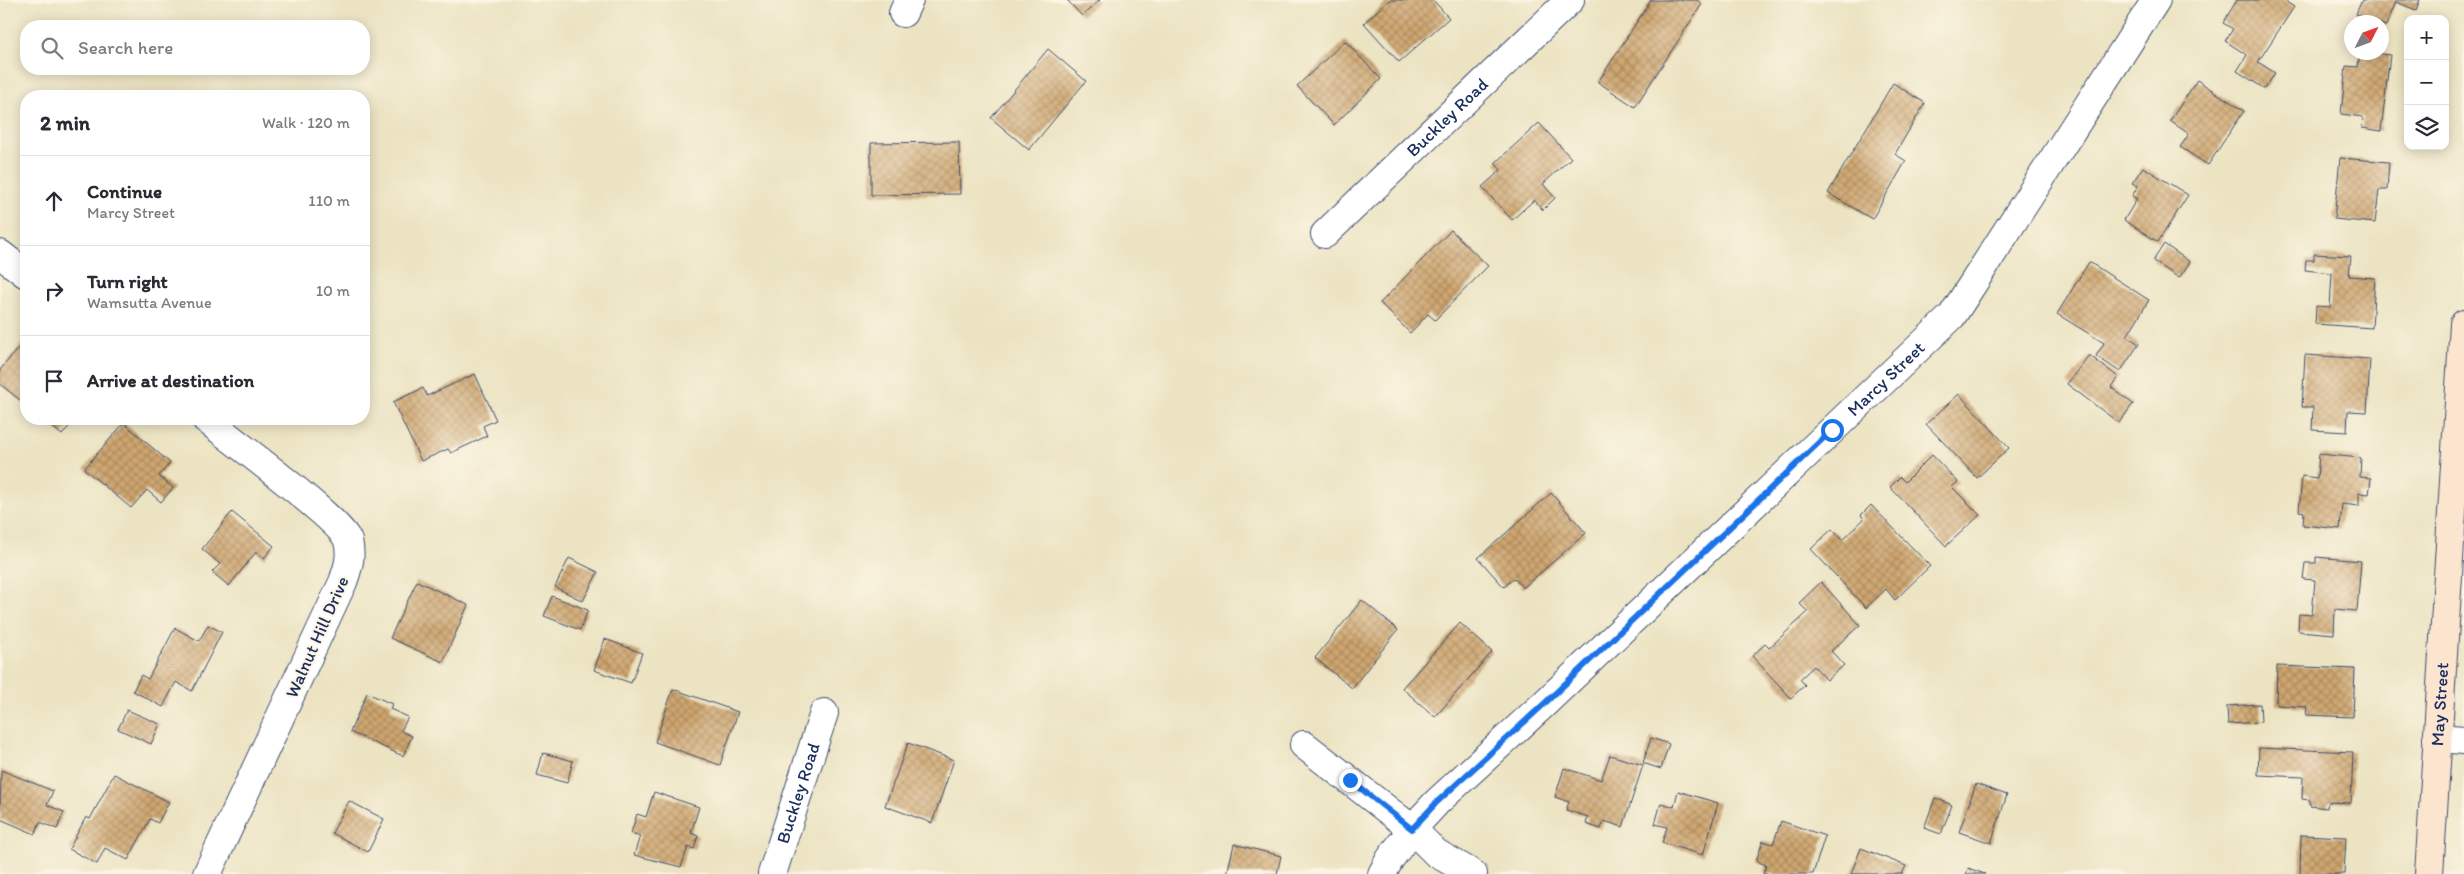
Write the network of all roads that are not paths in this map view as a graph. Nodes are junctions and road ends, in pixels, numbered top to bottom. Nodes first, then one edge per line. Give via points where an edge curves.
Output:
1 (1570, 0) edge
2 (2156, 0) edge
3 (1325, 234) dead end
4 (0, 254) edge
5 (20, 269) edge
6 (2464, 332) edge
7 (213, 425) edge
8 (824, 712) dead end
9 (2437, 738) junction
10 (2464, 740) edge
11 (1304, 745) dead end
12 (1412, 829) junction
13 (207, 874) edge
14 (772, 874) edge
15 (1382, 874) edge
16 (1473, 874) edge
17 (2429, 874) edge

1 - 3 street, Buckley Road
2 - 12 street, Marcy Street via 1952,316
4 - 5 street
6 - 9 street, May Street
7 - 13 street, Walnut Hill Drive via 327,518 347,540 350,561
8 - 14 street, Buckley Road
9 - 10 street
9 - 17 street, May Street
11 - 12 street
12 - 15 street, Marcy Street
12 - 16 street via 1436,853

